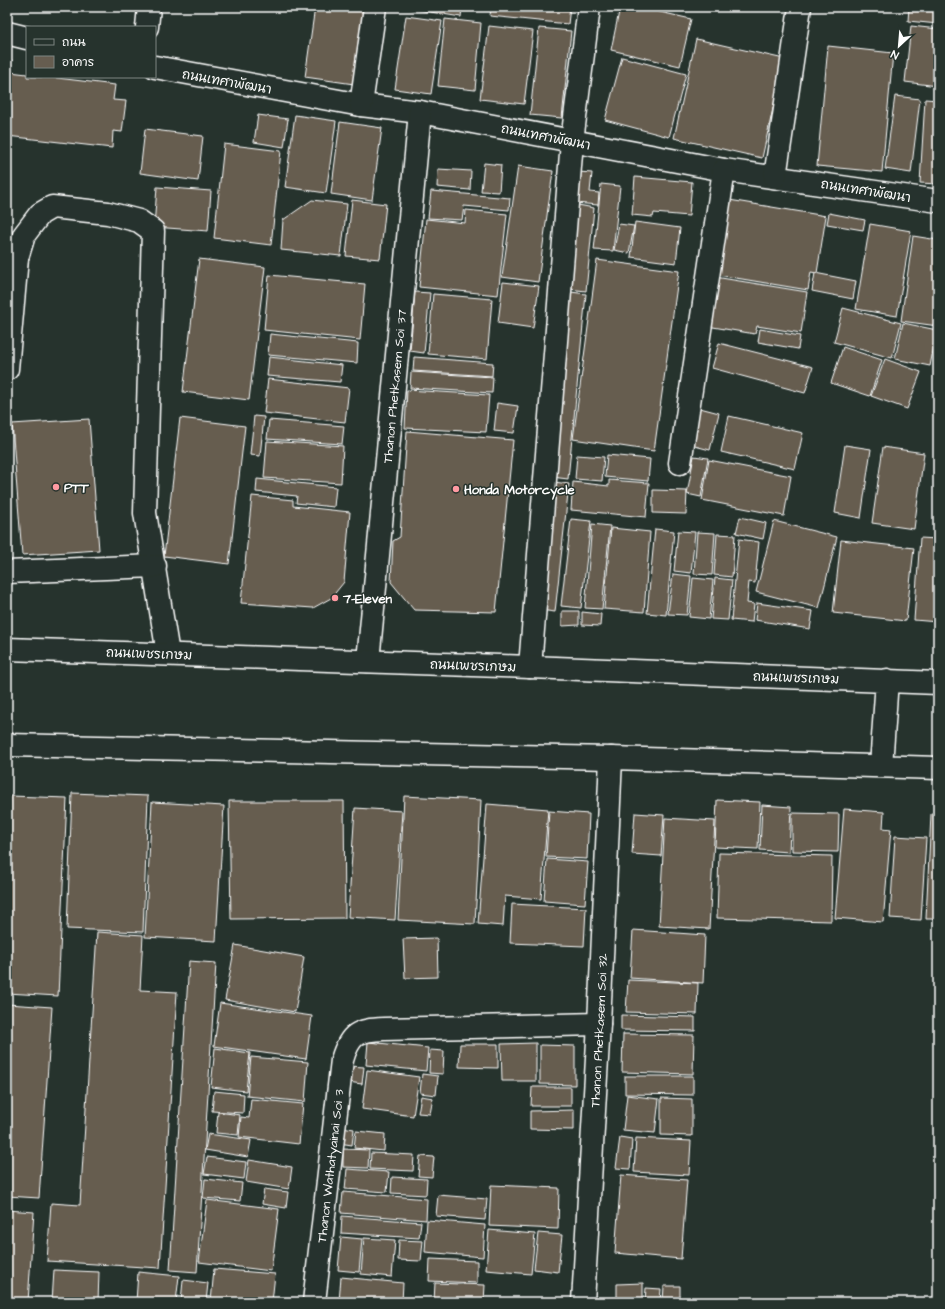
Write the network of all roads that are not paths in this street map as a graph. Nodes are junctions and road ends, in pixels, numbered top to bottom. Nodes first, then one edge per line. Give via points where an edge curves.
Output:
1 (149, 7) edge
2 (375, 7) edge
3 (589, 7) edge
4 (800, 7) edge
5 (147, 26) edge
6 (7, 33) edge
7 (26, 38) edge
8 (156, 68) edge
9 (361, 105) junction
10 (420, 112) junction
11 (572, 141) junction
12 (724, 170) junction
13 (775, 177) junction
14 (938, 201) edge
15 (7, 369) edge
16 (680, 463) dead end
17 (155, 566) junction
18 (7, 572) edge
19 (7, 649) edge
20 (168, 654) junction
21 (368, 661) junction
22 (530, 667) junction
23 (887, 680) junction
24 (938, 683) edge
25 (7, 745) edge
26 (611, 758) junction
27 (881, 766) junction
28 (938, 768) edge
29 (600, 1024) junction
30 (314, 1302) edge
31 (583, 1302) edge

1 - 5 street
2 - 9 street
3 - 11 street
4 - 13 street
6 - 7 street
8 - 9 street, ถนนเทศาพัฒนา
9 - 10 street, ถนนเทศาพัฒนา
10 - 11 street, ถนนเทศาพัฒนา
10 - 21 street, Thanon Phetkasem Soi 37
11 - 12 street, ถนนเทศาพัฒนา
11 - 22 street
12 - 13 street, ถนนเทศาพัฒนา
12 - 16 street
13 - 14 street, ถนนเทศาพัฒนา
15 - 17 street via 17,258 24,235 40,214 52,207 108,213 139,221 153,231 145,513
17 - 18 street
17 - 20 street
19 - 20 street, ถนนเพชรเกษม
20 - 21 street, ถนนเพชรเกษม
21 - 22 street, ถนนเพชรเกษม
22 - 23 street, ถนนเพชรเกษม
23 - 24 street, ถนนเพชรเกษม
23 - 27 street
25 - 26 street
26 - 27 street
26 - 29 street, Thanon Phetkasem Soi 32
27 - 28 street
29 - 30 street, Thanon Wathatyainai Soi 3 via 384,1029 355,1034 346,1045 342,1060
29 - 31 street, Thanon Phetkasem Soi 32

